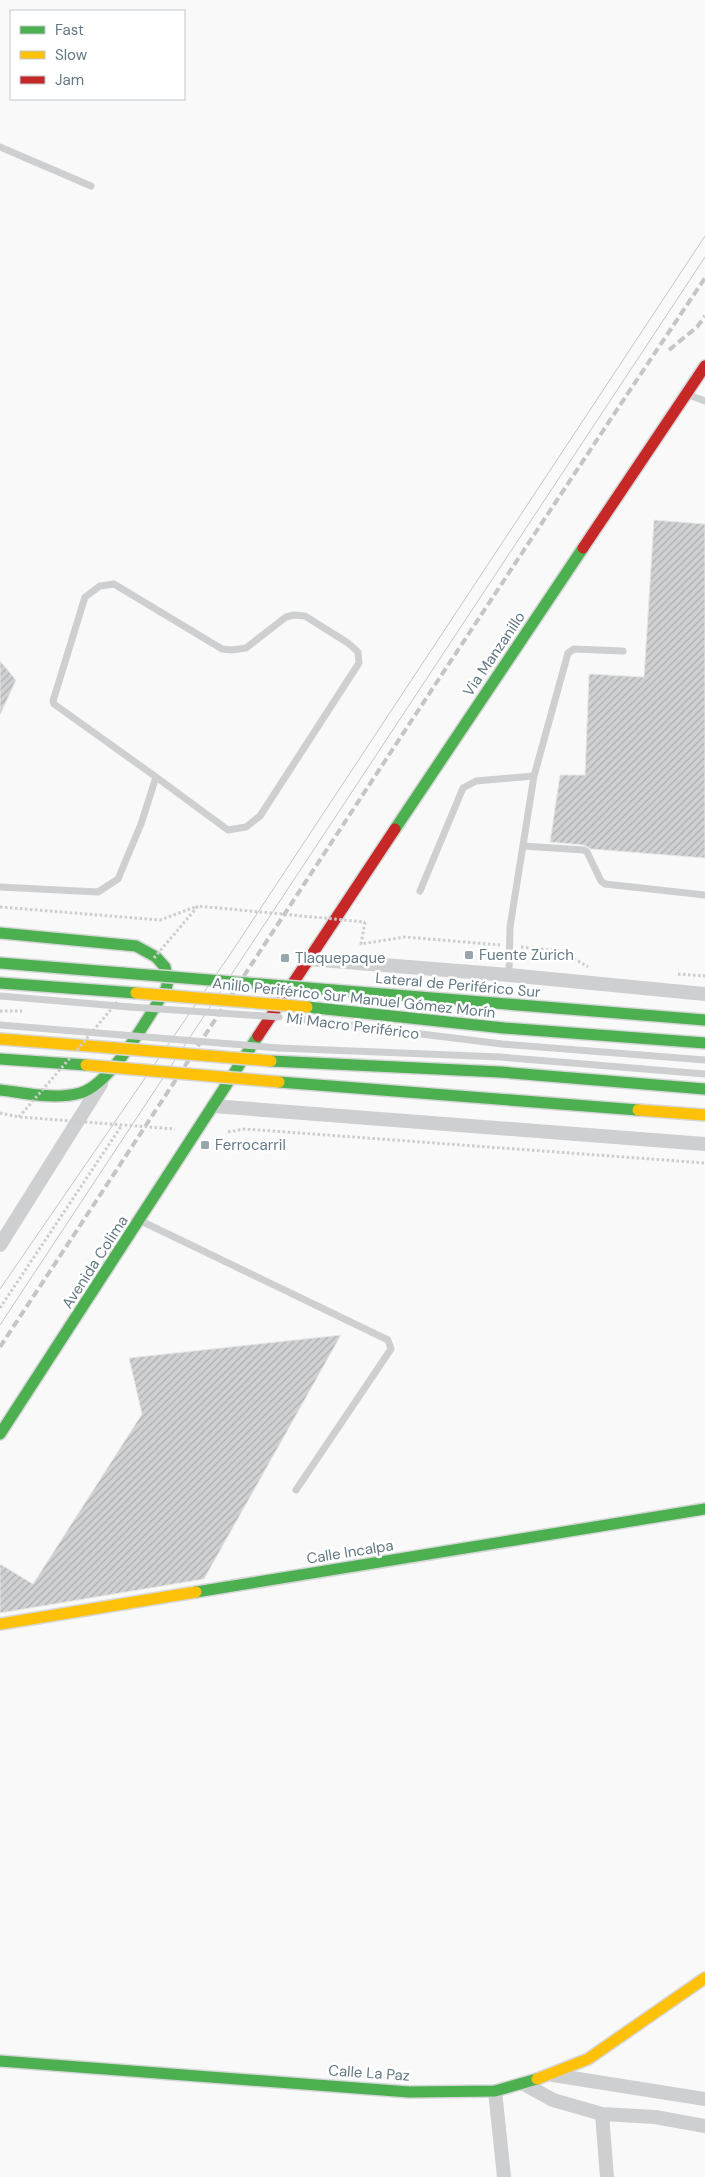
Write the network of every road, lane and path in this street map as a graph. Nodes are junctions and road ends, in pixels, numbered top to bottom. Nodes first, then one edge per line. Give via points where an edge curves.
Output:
1 (0, 147) edge
2 (92, 186) dead end
3 (705, 366) edge
4 (686, 394) junction
5 (705, 401) edge
6 (623, 651) dead end
7 (534, 776) junction
8 (156, 777) junction
9 (523, 846) junction
10 (0, 887) edge
11 (420, 891) dead end
12 (705, 895) edge
13 (198, 906) junction
14 (0, 907) edge
15 (365, 922) dead end
16 (0, 933) edge
17 (308, 959) junction
18 (0, 963) edge
19 (150, 964) dead end
20 (509, 975) junction
21 (0, 983) edge
22 (705, 994) edge
23 (0, 996) edge
24 (120, 1000) dead end
25 (705, 1020) edge
26 (0, 1025) edge
27 (0, 1039) edge
28 (705, 1043) edge
29 (0, 1059) edge
30 (705, 1060) edge
31 (705, 1074) edge
32 (105, 1077) junction
33 (705, 1089) edge
34 (0, 1090) edge
35 (214, 1106) junction
36 (0, 1113) edge
37 (705, 1115) edge
38 (19, 1117) junction
39 (122, 1125) junction
40 (175, 1129) dead end
41 (228, 1132) dead end
42 (705, 1144) edge
43 (705, 1164) edge
44 (140, 1221) junction
45 (0, 1245) edge
46 (0, 1308) edge
47 (0, 1434) edge
48 (296, 1490) dead end
49 (705, 1509) edge
50 (0, 1624) edge
51 (705, 1978) edge
52 (0, 2061) edge
53 (553, 2074) junction
54 (524, 2084) junction
55 (495, 2091) junction
56 (705, 2099) edge
57 (602, 2114) junction
58 (705, 2126) edge
59 (504, 2177) edge
60 (607, 2177) edge

1 - 2 lane
3 - 4 main road, Via Manzanillo
4 - 5 lane
4 - 17 main road, Via Manzanillo
6 - 7 lane via 574,649 568,653
7 - 9 lane
7 - 11 lane via 476,781 463,788
8 - 8 lane via 53,701 85,597 100,586 114,584 222,649 246,648 286,617 294,615 304,616 358,652 359,663 260,816 246,827 228,830
8 - 10 lane via 118,879 98,892
9 - 12 lane via 584,850 605,884
9 - 20 lane via 510,927
13 - 14 path via 160,920
13 - 15 path, bridge
13 - 19 path, bridge
16 - 32 main road via 136,946 156,955 169,980 166,989
17 - 20 street
17 - 35 main road, Via Manzanillo
18 - 25 main road, Lateral de Periférico Sur, bridge
20 - 22 street
21 - 28 main road, Anillo Periférico Sur Manuel Gómez Morín, bridge
23 - 30 lane, Mi Macro Periférico, bridge via 299,1018 502,1044
24 - 38 path, bridge
26 - 31 lane, Mi Macro Periférico, bridge via 279,1048 500,1057
27 - 33 main road, bridge via 271,1061 500,1072
29 - 37 main road, bridge
32 - 34 main road via 89,1090 63,1095
32 - 45 street
35 - 42 street
35 - 44 main road, Avenida Colima
36 - 38 path
38 - 39 path, bridge
39 - 40 path, bridge
39 - 46 path
41 - 43 path via 245,1129
44 - 47 main road, Avenida Colima
44 - 48 lane via 388,1340 390,1350
49 - 50 main road, Calle Incalpa
51 - 53 main road, Calle La Paz via 588,2060
52 - 55 main road, Calle La Paz via 409,2092
53 - 54 main road, Calle La Paz
53 - 56 street
54 - 55 main road, Calle La Paz
54 - 57 street via 553,2100
55 - 59 street
57 - 58 street via 655,2117
57 - 60 street

